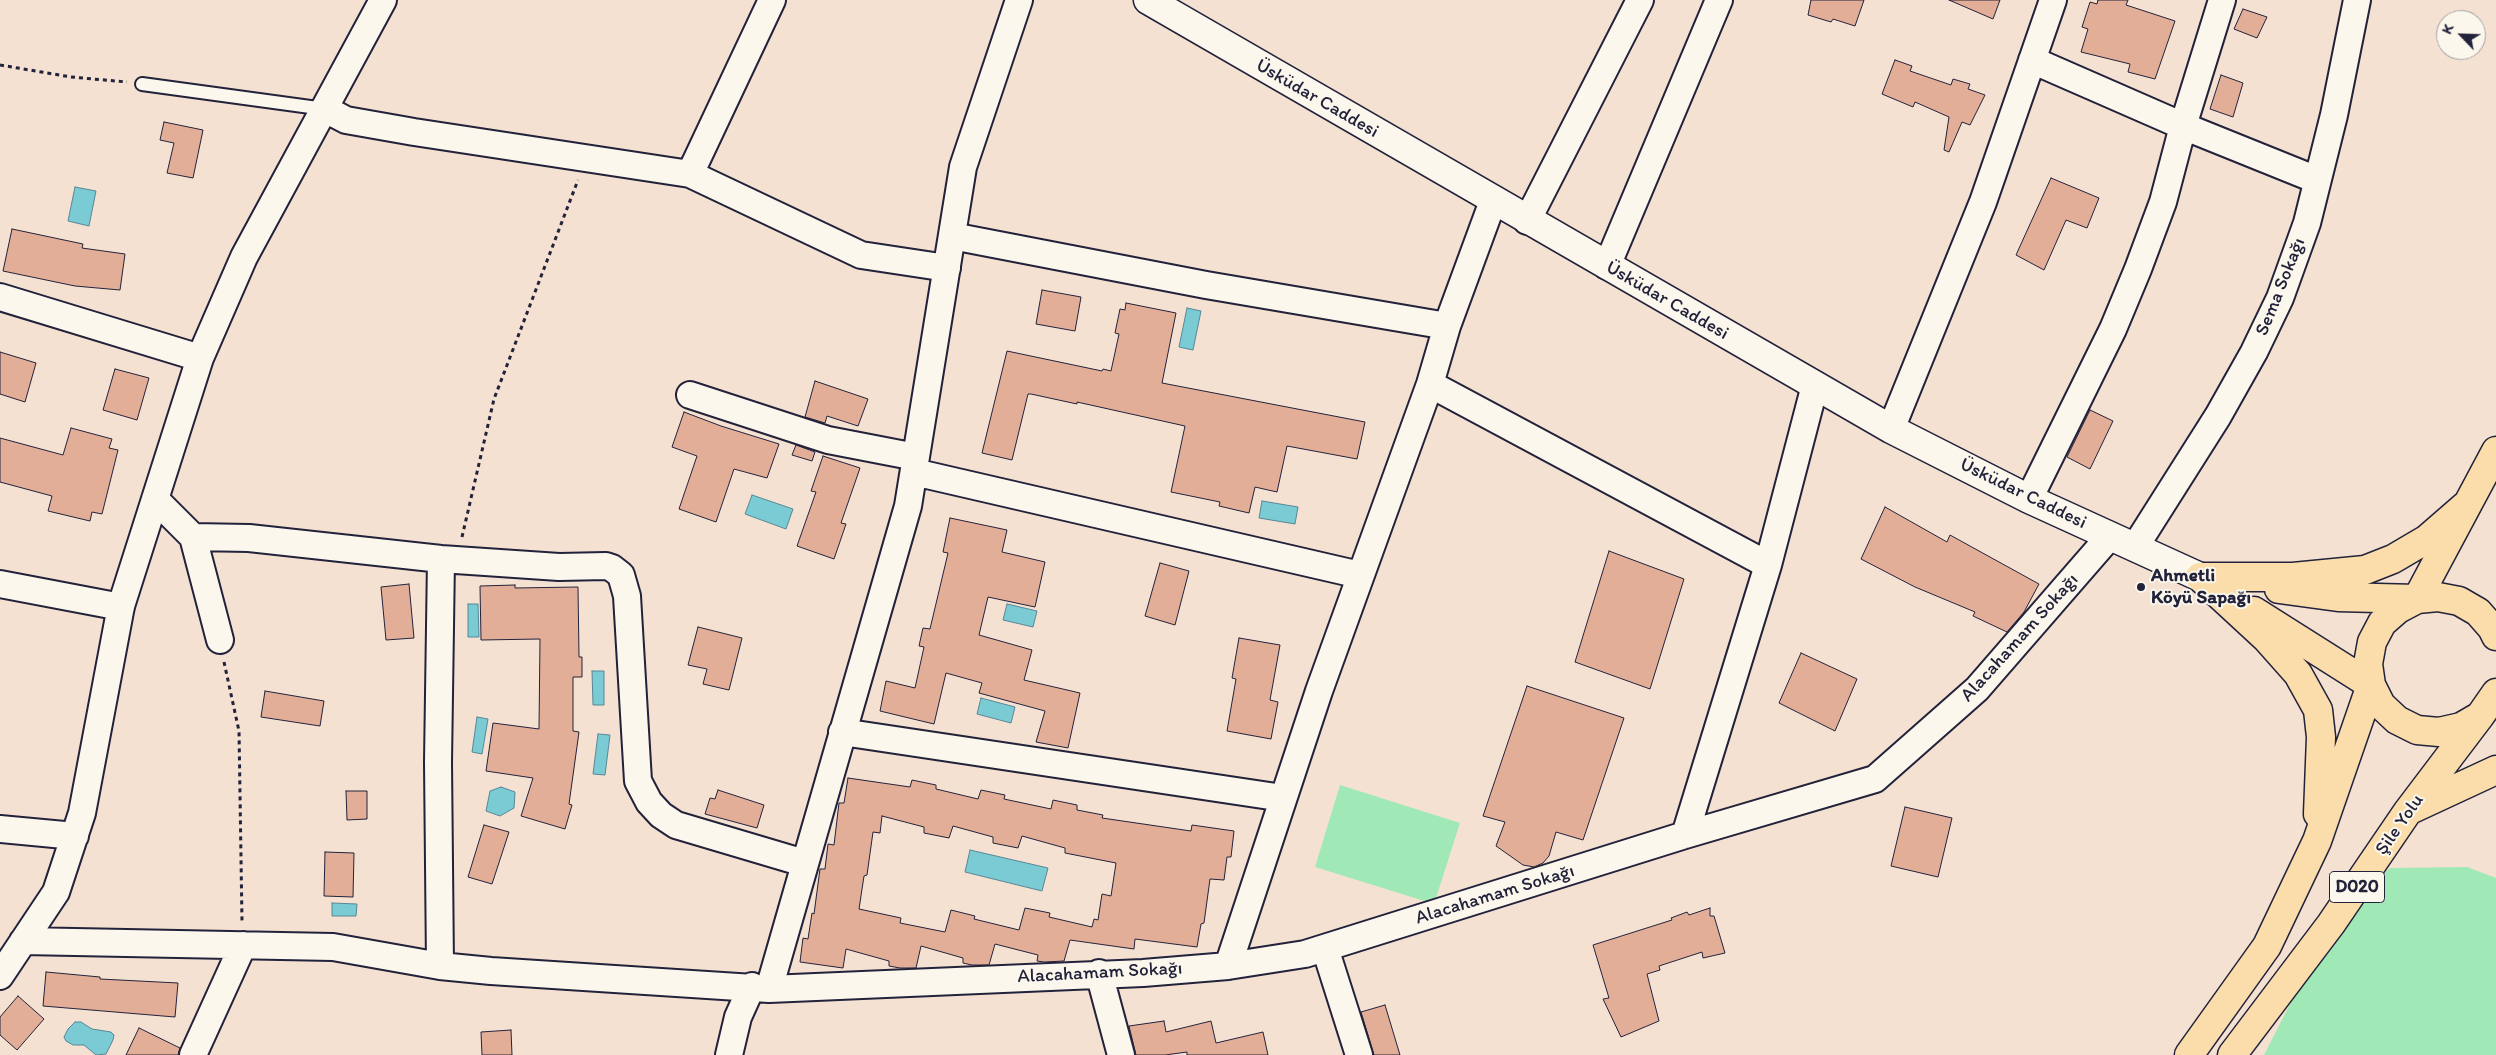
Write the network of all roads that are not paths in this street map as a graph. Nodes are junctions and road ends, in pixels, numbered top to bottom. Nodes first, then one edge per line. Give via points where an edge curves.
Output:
1 (383, 0) edge
2 (772, 0) edge
3 (1019, 0) edge
4 (1719, 0) edge
5 (2053, 0) edge
6 (2222, 0) edge
7 (2357, 0) edge
8 (1159, 3) edge
9 (1633, 3) edge
10 (2032, 60) junction
11 (142, 84) road end
12 (325, 109) junction
13 (2183, 126) junction
14 (690, 174) junction
15 (2317, 180) junction
16 (1493, 201) junction
17 (1527, 221) junction
18 (952, 236) junction
19 (1606, 266) junction
20 (947, 268) junction
21 (0, 298) edge
22 (1447, 326) junction
23 (200, 358) junction
24 (1430, 384) junction
25 (1814, 385) junction
26 (690, 395) dead end
27 (1892, 429) junction
28 (2496, 451) edge
29 (915, 465) junction
30 (2029, 498) junction
31 (155, 499) junction
32 (2465, 506) junction
33 (2110, 536) junction
34 (193, 537) junction
35 (2135, 546) junction
36 (449, 560) junction
37 (1768, 565) junction
38 (1360, 576) junction
39 (2200, 577) junction
40 (0, 584) edge
41 (2417, 599) junction
42 (120, 607) junction
43 (2496, 636) edge
44 (220, 640) road end
45 (2371, 685) junction
46 (2496, 693) edge
47 (2488, 717) edge
48 (842, 732) junction
49 (2496, 770) edge
50 (1283, 798) junction
51 (2408, 811) junction
52 (0, 829) edge
53 (1685, 835) junction
54 (74, 836) junction
55 (2317, 841) junction
56 (804, 863) junction
57 (23, 941) junction
58 (242, 945) junction
59 (1325, 948) junction
60 (440, 966) junction
61 (1228, 966) junction
62 (1100, 973) junction
63 (0, 976) edge
64 (760, 987) junction
65 (193, 1055) edge
66 (729, 1055) edge
67 (1121, 1055) edge
68 (1359, 1055) edge
69 (2189, 1055) edge
70 (2232, 1055) edge

1 - 12 street
2 - 14 street
3 - 18 street via 962,167
4 - 19 street
5 - 10 street
6 - 13 street
7 - 15 street, Sema Sokağı
8 - 16 main road, Üsküdar Caddesi
9 - 17 street
10 - 13 street
10 - 27 street via 1983,202
11 - 12 lane
12 - 14 street via 346,120
12 - 23 street via 244,257
13 - 15 street
13 - 30 street via 2163,202 2134,278 2109,337
14 - 20 street via 861,255
15 - 35 street, Sema Sokağı via 2307,223 2280,298 2254,352 2218,416
16 - 17 main road, Üsküdar Caddesi
16 - 22 street
17 - 19 main road, Üsküdar Caddesi
18 - 20 street
18 - 22 street via 1206,285
19 - 25 main road, Üsküdar Caddesi
20 - 29 street
21 - 23 street
22 - 24 street
23 - 31 street
24 - 37 street
24 - 38 street
25 - 27 main road, Üsküdar Caddesi
25 - 37 street
26 - 29 street
27 - 30 main road, Üsküdar Caddesi
28 - 32 highway
29 - 38 street
29 - 48 street via 908,506
30 - 33 main road, Üsküdar Caddesi
31 - 34 street
31 - 42 street
32 - 39 highway via 2427,539 2393,559 2365,570 2293,576
32 - 41 highway
33 - 35 main road, Üsküdar Caddesi
33 - 53 street, Alacahamam Sokağı via 1977,689 1875,779
34 - 36 street via 249,538
34 - 44 street
35 - 39 main road, Üsküdar Caddesi
36 - 56 street via 560,568 606,566 621,575 627,596 638,781 649,802 660,815 676,825
36 - 60 street via 438,762
37 - 53 street
38 - 50 street
39 - 41 highway, Üsküdar Caddesi via 2338,597
39 - 45 highway, Üsküdar Caddesi
39 - 55 highway via 2279,652 2298,674 2318,710 2321,738
40 - 42 street
41 - 43 highway, Üsküdar Caddesi via 2438,597 2460,601 2478,612
41 - 45 highway via 2398,608 2382,623 2369,656
42 - 54 street via 82,814
45 - 47 highway via 2381,705 2397,720 2417,730 2439,732
45 - 55 highway, D020
46 - 47 highway, Şile Yolu
47 - 51 highway, Şile Yolu / D020
48 - 50 street
48 - 56 street
49 - 51 highway
50 - 61 street
51 - 70 highway, Şile Yolu / D020 via 2343,907
52 - 54 street
53 - 59 street, Alacahamam Sokağı
54 - 57 street via 56,892
55 - 69 highway, D020 via 2267,946
56 - 64 street
57 - 58 street, Alacahamam Sokağı
57 - 63 street
58 - 60 street, Alacahamam Sokağı via 332,947
58 - 65 street
59 - 61 street, Alacahamam Sokağı
59 - 68 street
60 - 64 street, Alacahamam Sokağı
61 - 62 street, Alacahamam Sokağı
62 - 64 street, Alacahamam Sokağı
62 - 67 street
64 - 66 street via 738,1017

